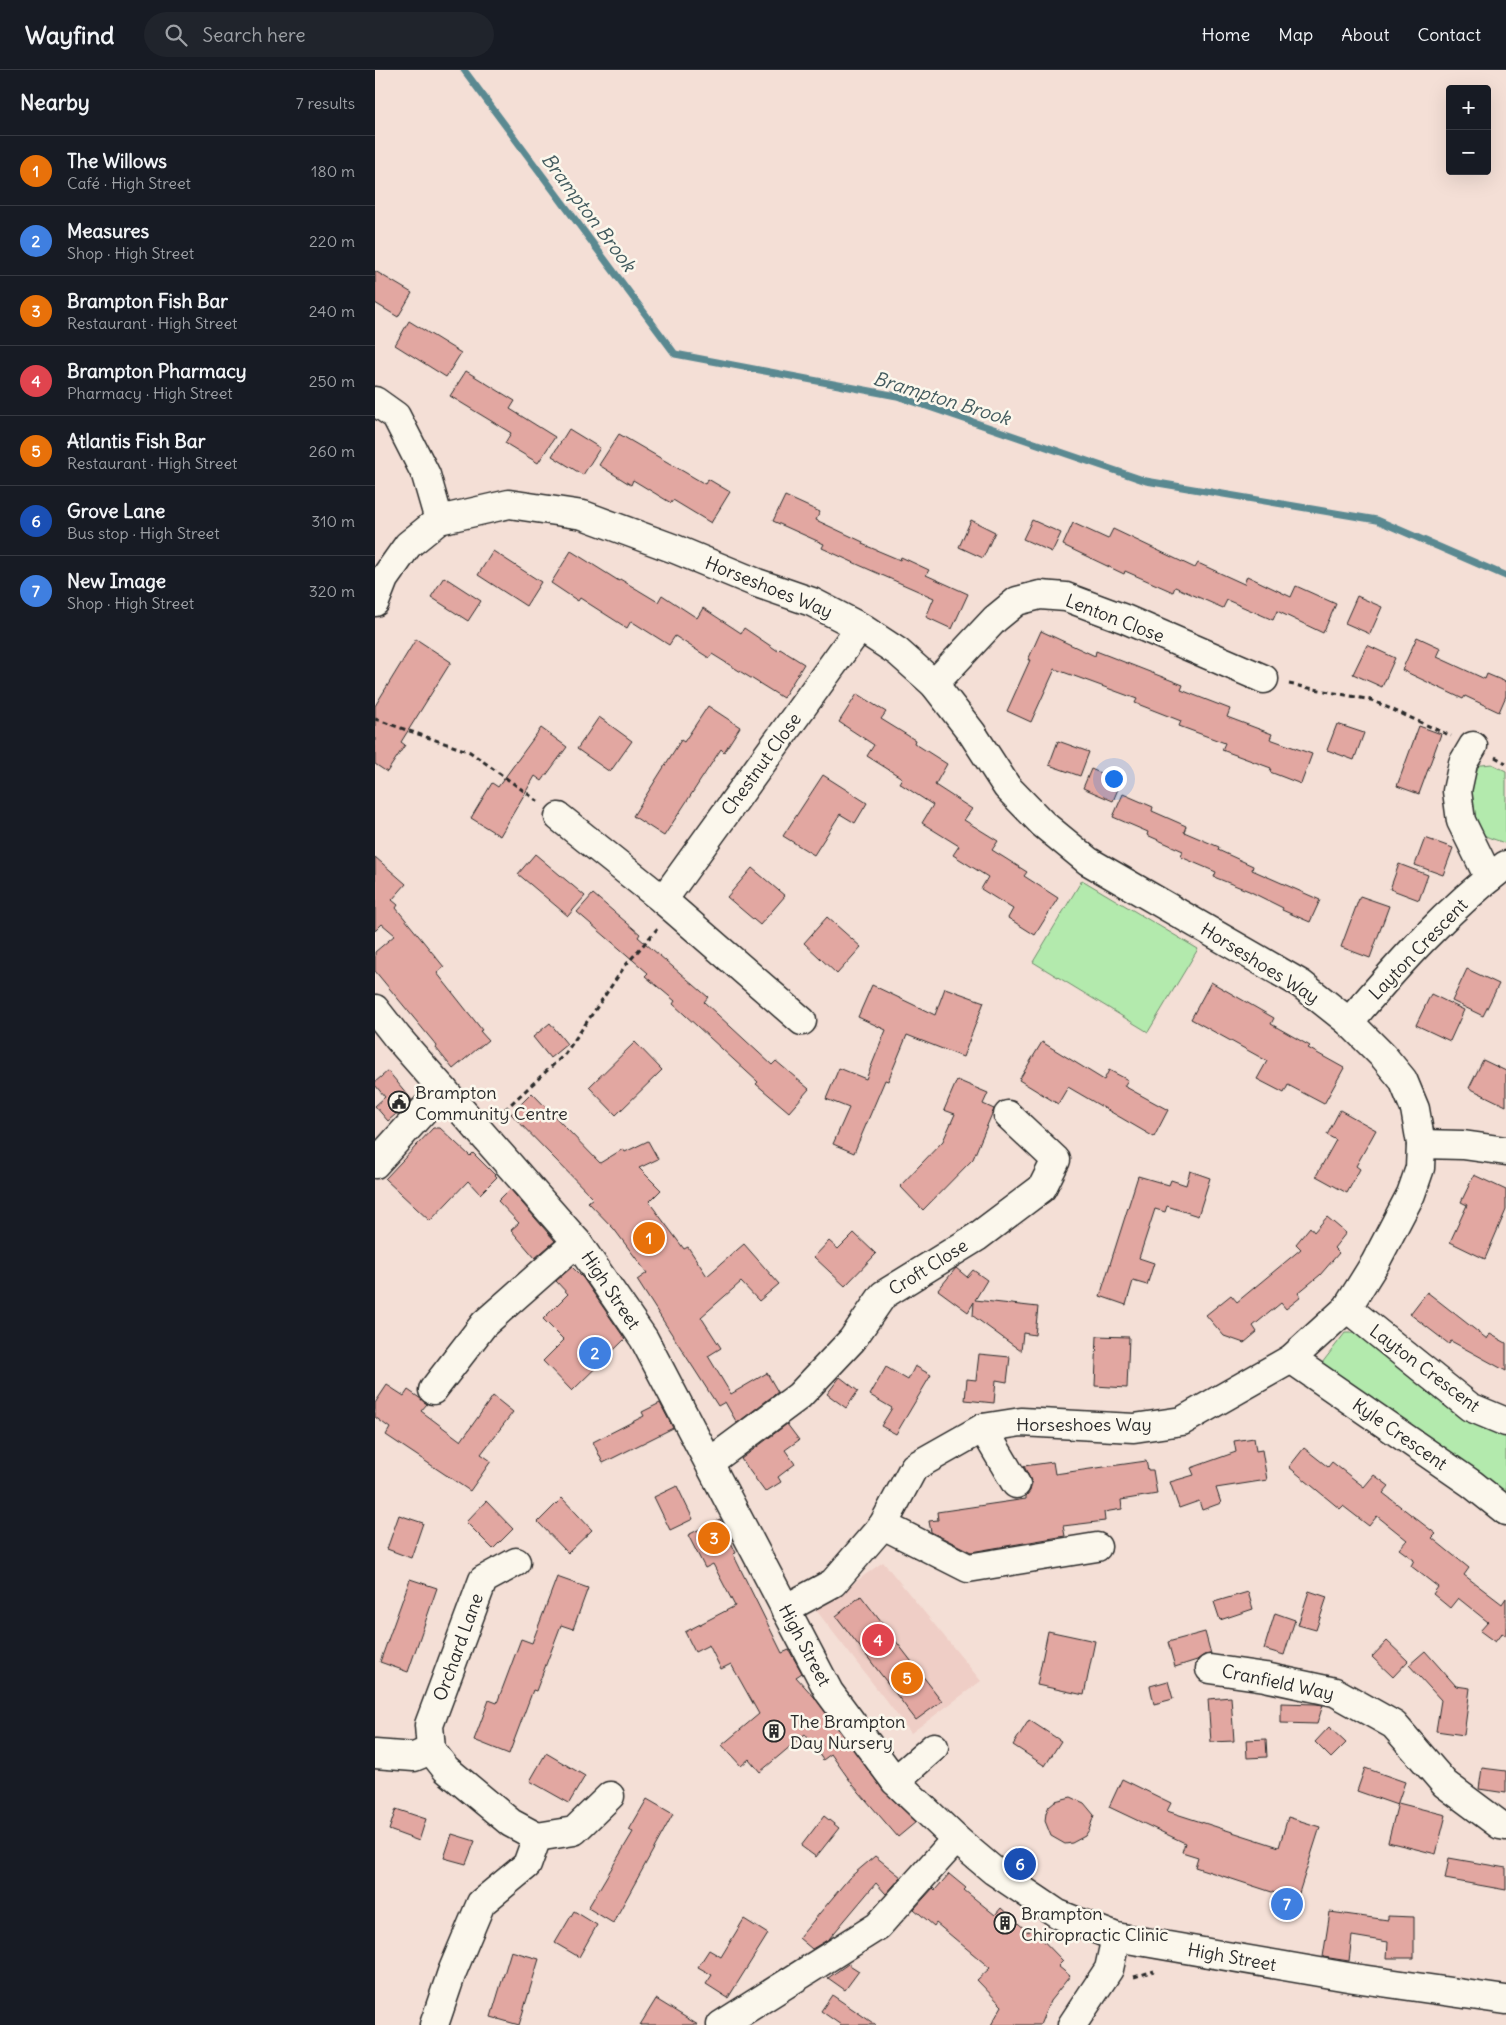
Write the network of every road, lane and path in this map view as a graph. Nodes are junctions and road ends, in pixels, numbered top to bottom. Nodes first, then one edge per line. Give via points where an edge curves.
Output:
1 (375, 401) edge
2 (439, 520) junction
3 (375, 602) edge
4 (860, 627) junction
5 (1264, 679) joint
6 (935, 684) junction
7 (375, 719) edge
8 (1473, 746) junction
9 (1506, 763) edge
10 (559, 817) joint
11 (1497, 871) edge
12 (669, 905) junction
13 (375, 1009) edge
14 (802, 1021) dead end
15 (1349, 1022) junction
16 (443, 1089) junction
17 (1008, 1115) dead end
18 (481, 1131) junction
19 (1421, 1144) junction
20 (1506, 1151) edge
21 (375, 1164) edge
22 (577, 1242) junction
23 (1347, 1308) junction
24 (1291, 1359) junction
25 (433, 1390) dead end
26 (1506, 1422) edge
27 (983, 1428) junction
28 (710, 1462) junction
29 (1016, 1484) dead end
30 (1506, 1512) edge
31 (883, 1525) junction
32 (1097, 1547) dead end
33 (516, 1562) dead end
34 (785, 1608) junction
35 (1211, 1669) dead end
36 (934, 1747) dead end
37 (431, 1750) junction
38 (375, 1754) edge
39 (895, 1781) junction
40 (610, 1796) dead end
41 (1506, 1826) edge
42 (537, 1837) junction
43 (956, 1839) junction
44 (1116, 1937) junction
45 (1506, 2000) edge
46 (434, 2025) edge
47 (721, 2025) edge
48 (1073, 2025) edge

1 - 2 street via 396,416 426,475
2 - 3 street, Horseshoes Way via 408,544 384,579
2 - 4 street, Horseshoes Way via 509,504 583,515 812,602
4 - 6 street, Horseshoes Way via 898,652
4 - 12 street, Chestnut Close
5 - 6 street, Lenton Close via 1117,616 1066,597 1040,595 1017,601 995,619
5 - 8 path via 1371,700
6 - 15 street, Horseshoes Way via 1007,787 1043,824 1088,862 1301,984
7 - 10 path via 470,752
8 - 9 path
8 - 11 street, Layton Crescent via 1463,762 1457,791 1461,821
10 - 12 street
11 - 15 street, Layton Crescent via 1407,955
12 - 14 street
12 - 18 path via 565,1054
13 - 16 street, High Street
15 - 19 street, Horseshoes Way via 1403,1080 1415,1109
16 - 18 street, High Street
16 - 21 street
17 - 28 street, Croft Close via 1056,1160 1042,1188 977,1236 883,1295 852,1340 799,1396
18 - 22 street, High Street
19 - 20 street
19 - 23 street, Horseshoes Way via 1420,1168 1411,1194
22 - 25 street via 483,1324
22 - 28 street, High Street via 644,1340
23 - 24 street, Horseshoes Way
23 - 26 street, Layton Crescent via 1470,1407
24 - 27 street, Horseshoes Way via 1181,1421 1134,1428 1021,1422
24 - 30 street, Kyle Crescent via 1472,1484
27 - 29 street
27 - 31 street, Horseshoes Way via 914,1467
28 - 34 street, High Street
31 - 32 street via 968,1568
31 - 34 street, Horseshoes Way via 833,1583
33 - 37 street, Orchard Lane via 483,1580 429,1725
34 - 39 street, High Street via 829,1692
35 - 41 street, Cranfield Way via 1335,1692 1394,1724 1445,1784 1500,1825
36 - 39 street
37 - 38 street via 414,1757
37 - 42 street via 453,1776 511,1823
39 - 43 street, High Street
40 - 42 street via 574,1831
42 - 46 street via 527,1865 481,1903
43 - 44 street, High Street via 993,1871 1058,1914
43 - 47 street via 878,1926
44 - 45 street, High Street via 1354,1978
44 - 48 street via 1109,1969

